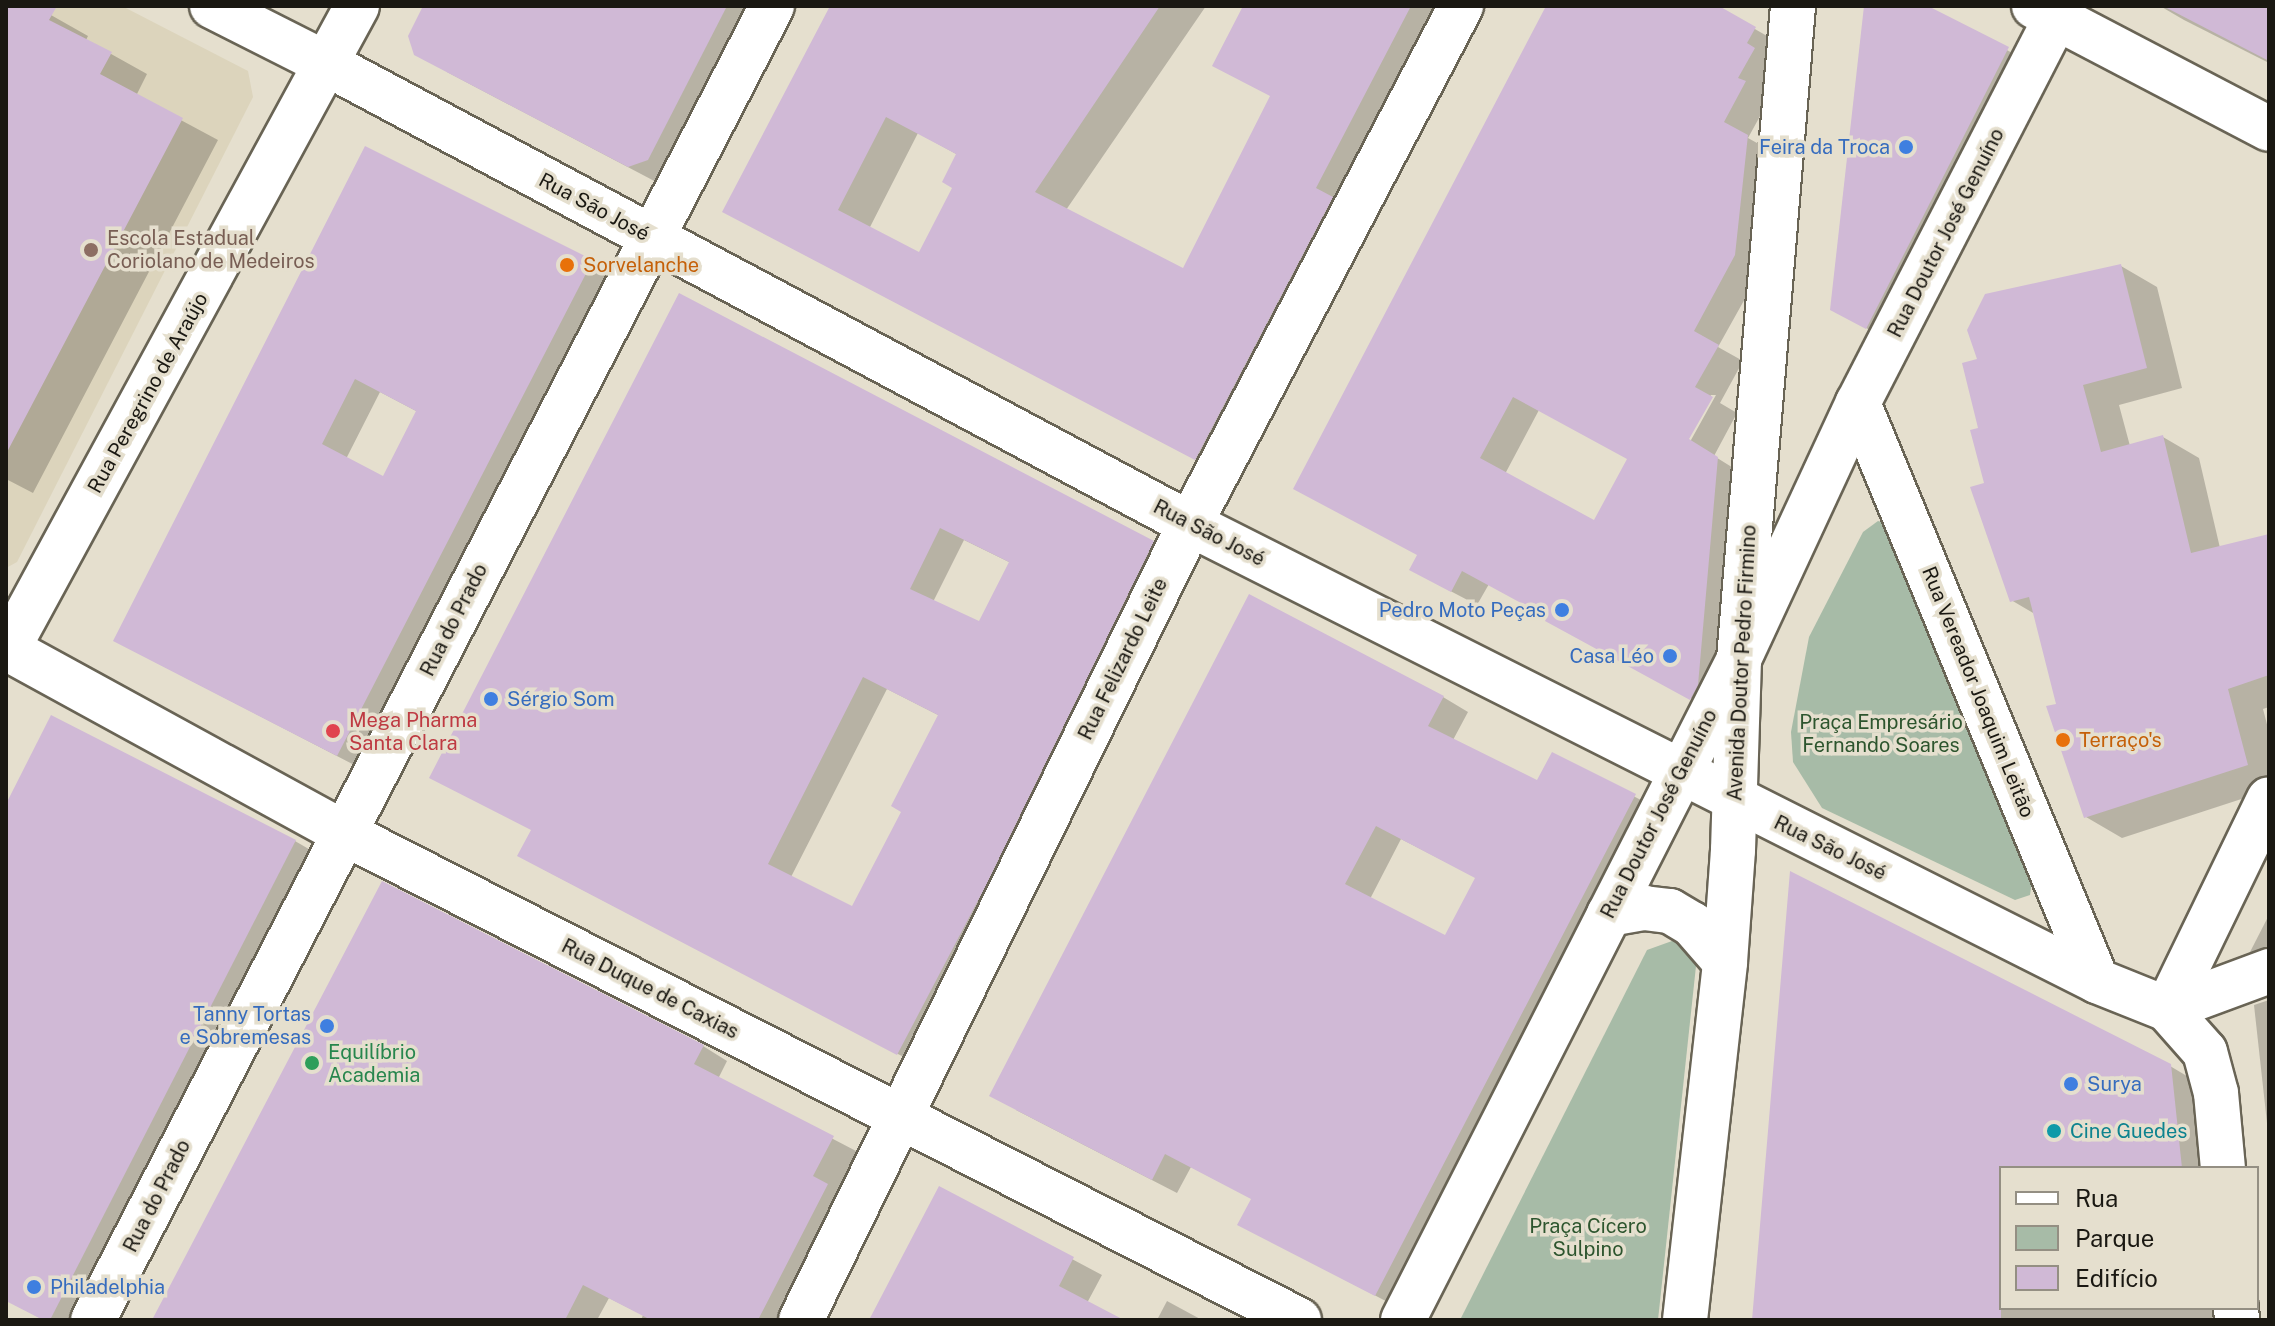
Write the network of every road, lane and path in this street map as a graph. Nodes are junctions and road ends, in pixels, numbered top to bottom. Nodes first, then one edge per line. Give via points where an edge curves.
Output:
1 (212, 6) edge
2 (357, 6) edge
3 (772, 6) edge
4 (1461, 6) edge
5 (1793, 6) edge
6 (2051, 10) edge
7 (327, 64) junction
8 (2269, 129) edge
9 (651, 238) junction
10 (1858, 403) junction
11 (1190, 524) junction
12 (7, 650) edge
13 (1739, 659) junction
14 (1679, 772) junction
15 (2269, 799) edge
16 (1734, 800) junction
17 (344, 833) junction
18 (1609, 914) junction
19 (1725, 962) junction
20 (2269, 971) edge
21 (2097, 981) junction
22 (2167, 1009) junction
23 (898, 1116) junction
24 (2223, 1166) edge
25 (93, 1320) edge
26 (801, 1320) edge
27 (1299, 1320) edge
28 (1403, 1320) edge
29 (1685, 1320) edge

1 - 7 street, Rua São José
2 - 7 street, Rua Peregrino de Araújo
3 - 9 street, Rua do Prado
4 - 11 street, Rua Felizardo Leite
5 - 13 street, Avenida Doutor Pedro Firmino
6 - 8 street
6 - 10 street, Rua Doutor José Genuíno
7 - 9 street, Rua São José
7 - 12 street, Rua Peregrino de Araújo
9 - 11 street, Rua São José
9 - 17 street, Rua do Prado
10 - 13 street, Rua Doutor José Genuíno
10 - 21 street, Rua Vereador Joaquim Leitão
11 - 14 street, Rua São José
11 - 23 street, Rua Felizardo Leite
12 - 17 street, Rua Duque de Caxias
13 - 14 street, Rua Doutor José Genuíno
13 - 16 street, Avenida Doutor Pedro Firmino
14 - 16 street, Rua São José
14 - 18 street, Rua Doutor José Genuíno
15 - 22 street
16 - 19 street, Avenida Doutor Pedro Firmino
16 - 21 street, Rua São José
17 - 23 street, Rua Duque de Caxias
17 - 25 street, Rua do Prado
18 - 19 street via 1644,908 1670,911 1692,924
18 - 28 street, Rua Doutor José Genuíno
19 - 29 street, Avenida Doutor Pedro Firmino
20 - 22 street
21 - 22 street, Rua São José
22 - 24 street, Rua São José via 2205,1052 2216,1093
23 - 26 street, Rua Felizardo Leite
23 - 27 street, Rua Duque de Caxias

